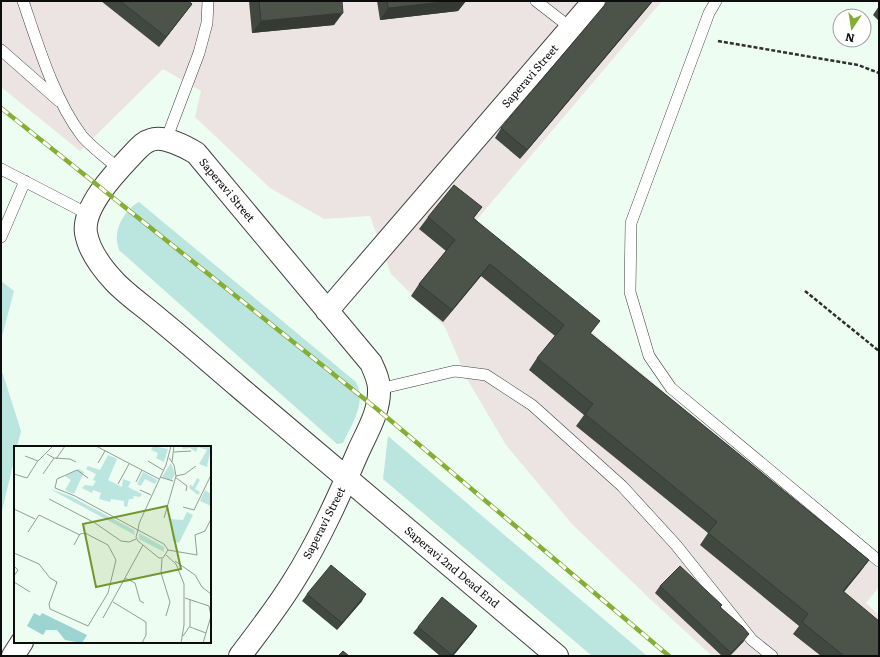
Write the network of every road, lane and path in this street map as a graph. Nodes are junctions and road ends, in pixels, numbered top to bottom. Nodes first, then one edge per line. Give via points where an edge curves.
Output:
1 (23, 1) edge
2 (208, 1) edge
3 (536, 1) edge
4 (594, 1) edge
5 (716, 1) edge
6 (571, 28) junction
7 (700, 38) junction
8 (1, 50) edge
9 (879, 73) edge
10 (62, 104) junction
11 (166, 140) junction
12 (1, 169) edge
13 (119, 169) junction
14 (25, 181) junction
15 (88, 214) junction
16 (1, 237) edge
17 (805, 291) dead end
18 (327, 311) junction
19 (879, 351) edge
20 (380, 389) junction
21 (346, 479) junction
22 (879, 562) edge
23 (21, 643) edge
24 (13, 656) edge
25 (240, 656) edge
26 (557, 656) edge
27 (772, 656) edge

1 - 10 lane via 41,55
2 - 11 lane via 207,23 199,53
3 - 6 lane
4 - 6 street, Saperavi Street
5 - 7 lane
6 - 18 street, Saperavi Street
7 - 9 path via 858,65
7 - 22 lane via 631,223 630,292 649,356 671,388
8 - 10 lane
10 - 13 lane via 83,137
11 - 13 street, Saperavi Street via 152,139 142,145
11 - 18 street, Saperavi Street via 196,153
12 - 14 lane
13 - 15 street, Saperavi Street via 102,189
14 - 15 lane
14 - 16 lane
15 - 21 street, Saperavi Street via 86,231 90,246 99,264 116,283
17 - 19 path
18 - 20 street via 371,363
20 - 21 street via 377,409
20 - 27 lane via 455,371 486,375 532,405 622,486 676,545 752,640
21 - 25 street, Saperavi Street via 323,530 294,581
21 - 26 street, Saperavi 2nd Dead End
23 - 24 street

